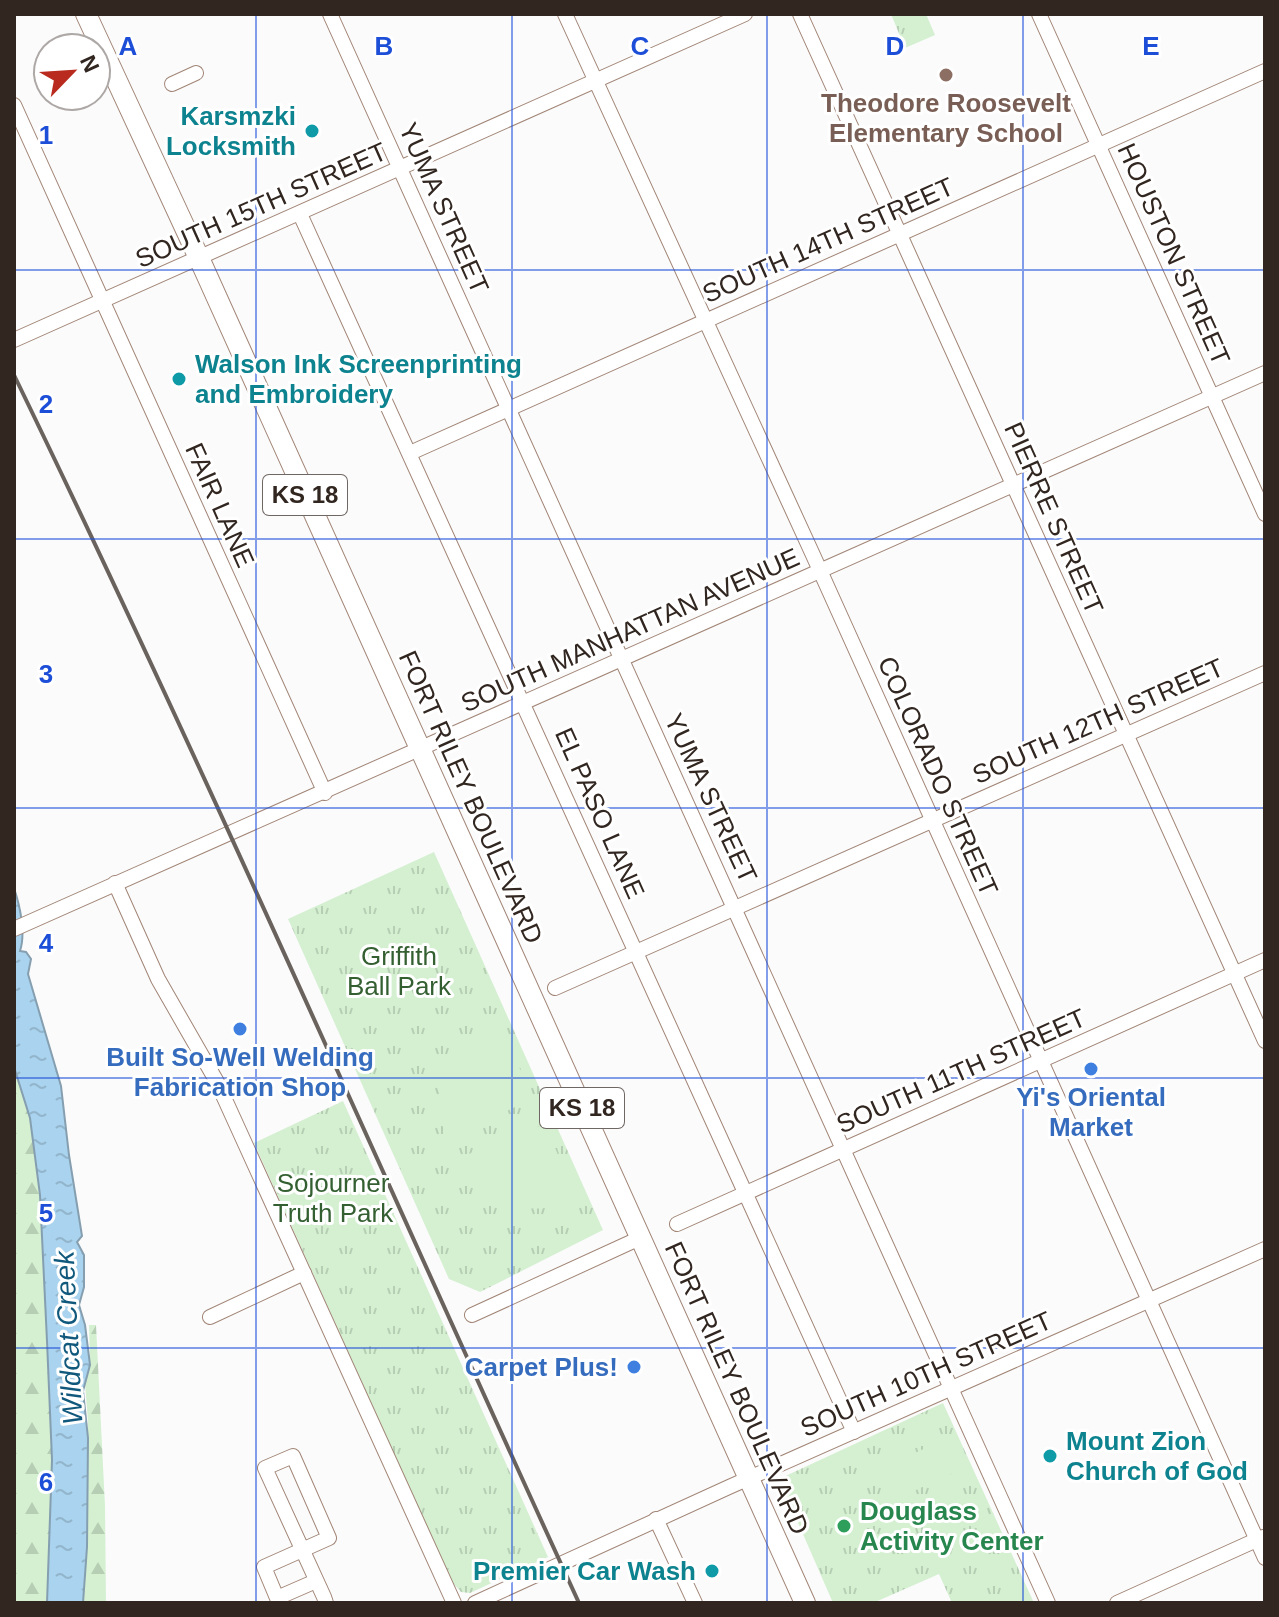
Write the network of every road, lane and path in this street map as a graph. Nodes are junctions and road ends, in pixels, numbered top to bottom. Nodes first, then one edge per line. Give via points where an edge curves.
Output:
1 (86, 14) edge
2 (330, 14) edge
3 (565, 14) edge
4 (745, 14) edge
5 (800, 14) edge
6 (1039, 14) edge
7 (1265, 71) edge
8 (196, 73) dead end
9 (596, 82) junction
10 (172, 84) dead end
11 (14, 105) edge
12 (1098, 145) junction
13 (400, 169) junction
14 (300, 214) junction
15 (900, 235) junction
16 (199, 258) junction
17 (104, 301) junction
18 (705, 321) junction
19 (14, 340) edge
20 (1265, 373) edge
21 (1212, 397) junction
22 (508, 409) junction
23 (410, 453) junction
24 (1013, 485) junction
25 (1265, 514) edge
26 (820, 572) junction
27 (622, 660) junction
28 (1265, 673) edge
29 (524, 704) junction
30 (1126, 734) junction
31 (421, 750) junction
32 (325, 793) junction
33 (932, 822) junction
34 (115, 883) junction
35 (735, 909) junction
36 (14, 929) edge
37 (637, 953) junction
38 (1265, 960) edge
39 (1234, 973) junction
40 (555, 988) dead end
41 (1265, 1041) edge
42 (1039, 1062) junction
43 (842, 1151) junction
44 (748, 1192) junction
45 (677, 1224) dead end
46 (640, 1238) junction
47 (1265, 1249) edge
48 (304, 1273) junction
49 (1149, 1301) junction
50 (472, 1315) dead end
51 (210, 1317) dead end
52 (951, 1388) junction
53 (854, 1432) junction
54 (749, 1478) junction
55 (656, 1519) junction
56 (1261, 1538) edge
57 (302, 1550) junction
58 (1265, 1558) edge
59 (316, 1581) junction
60 (326, 1603) edge
61 (454, 1603) edge
62 (475, 1603) edge
63 (695, 1603) edge
64 (805, 1603) edge
65 (1048, 1603) edge
66 (1117, 1603) edge

1 - 16 highway, FORT RILEY BOULEVARD / KS 18
2 - 13 street, YUMA STREET
3 - 9 street, COLORADO STREET
4 - 9 street, SOUTH 15TH STREET
5 - 15 street, PIERRE STREET
6 - 12 street, HOUSTON STREET
7 - 12 street, SOUTH 14TH STREET
8 - 10 street
9 - 13 street, SOUTH 15TH STREET
9 - 18 street, COLORADO STREET
11 - 17 street, FAIR LANE
12 - 15 street, SOUTH 14TH STREET
12 - 21 street, HOUSTON STREET
13 - 14 street, SOUTH 15TH STREET
13 - 22 street, YUMA STREET
14 - 16 street, SOUTH 15TH STREET
14 - 23 street, EL PASO LANE
15 - 18 street, SOUTH 14TH STREET
15 - 24 street, PIERRE STREET
16 - 17 street, SOUTH 15TH STREET
16 - 31 highway, FORT RILEY BOULEVARD / KS 18
17 - 19 street, SOUTH 15TH STREET
17 - 32 street, FAIR LANE
18 - 22 street, SOUTH 14TH STREET
18 - 26 street, COLORADO STREET
20 - 21 street, SOUTH MANHATTAN AVENUE
21 - 24 street, SOUTH MANHATTAN AVENUE
21 - 25 street, HOUSTON STREET
22 - 23 street, SOUTH 14TH STREET
22 - 27 street, YUMA STREET
23 - 29 street, EL PASO LANE
24 - 26 street, SOUTH MANHATTAN AVENUE
24 - 30 street, PIERRE STREET
26 - 27 street, SOUTH MANHATTAN AVENUE
26 - 33 street, COLORADO STREET
27 - 29 street, SOUTH MANHATTAN AVENUE
27 - 35 street, YUMA STREET
28 - 30 street, SOUTH 12TH STREET
29 - 31 street, SOUTH MANHATTAN AVENUE
29 - 37 street, EL PASO LANE
30 - 33 street, SOUTH 12TH STREET
30 - 39 street, PIERRE STREET
31 - 32 street, SOUTH MANHATTAN AVENUE
31 - 46 highway, FORT RILEY BOULEVARD / KS 18
32 - 34 street, SOUTH MANHATTAN AVENUE
33 - 35 street, SOUTH 12TH STREET
33 - 42 street, COLORADO STREET
34 - 36 street, SOUTH MANHATTAN AVENUE
34 - 48 street via 158,979 217,1082
35 - 37 street, SOUTH 12TH STREET
35 - 43 street, YUMA STREET
37 - 40 street, SOUTH 12TH STREET
37 - 44 street, EL PASO LANE
38 - 39 street, SOUTH 11TH STREET
39 - 41 street, PIERRE STREET
39 - 42 street, SOUTH 11TH STREET
42 - 43 street, SOUTH 11TH STREET
42 - 49 street, COLORADO STREET
43 - 44 street, SOUTH 11TH STREET
43 - 52 street, YUMA STREET
44 - 45 street, SOUTH 11TH STREET
44 - 53 street, EL PASO LANE
46 - 50 street
46 - 54 highway, FORT RILEY BOULEVARD / KS 18
47 - 49 street, SOUTH 10TH STREET
48 - 51 street
48 - 61 street
49 - 52 street, SOUTH 10TH STREET
49 - 56 street, COLORADO STREET
52 - 53 street, SOUTH 10TH STREET
52 - 65 street, YUMA STREET
53 - 54 street, SOUTH 10TH STREET
54 - 55 street, SOUTH 10TH STREET
54 - 64 highway, FORT RILEY BOULEVARD / KS 18
55 - 62 street, SOUTH 10TH STREET
55 - 63 street
56 - 58 street, COLORADO STREET
56 - 66 street
57 - 57 street via 265,1468 293,1456 329,1538
57 - 59 street
57 - 59 street via 264,1567 277,1598
59 - 60 street

